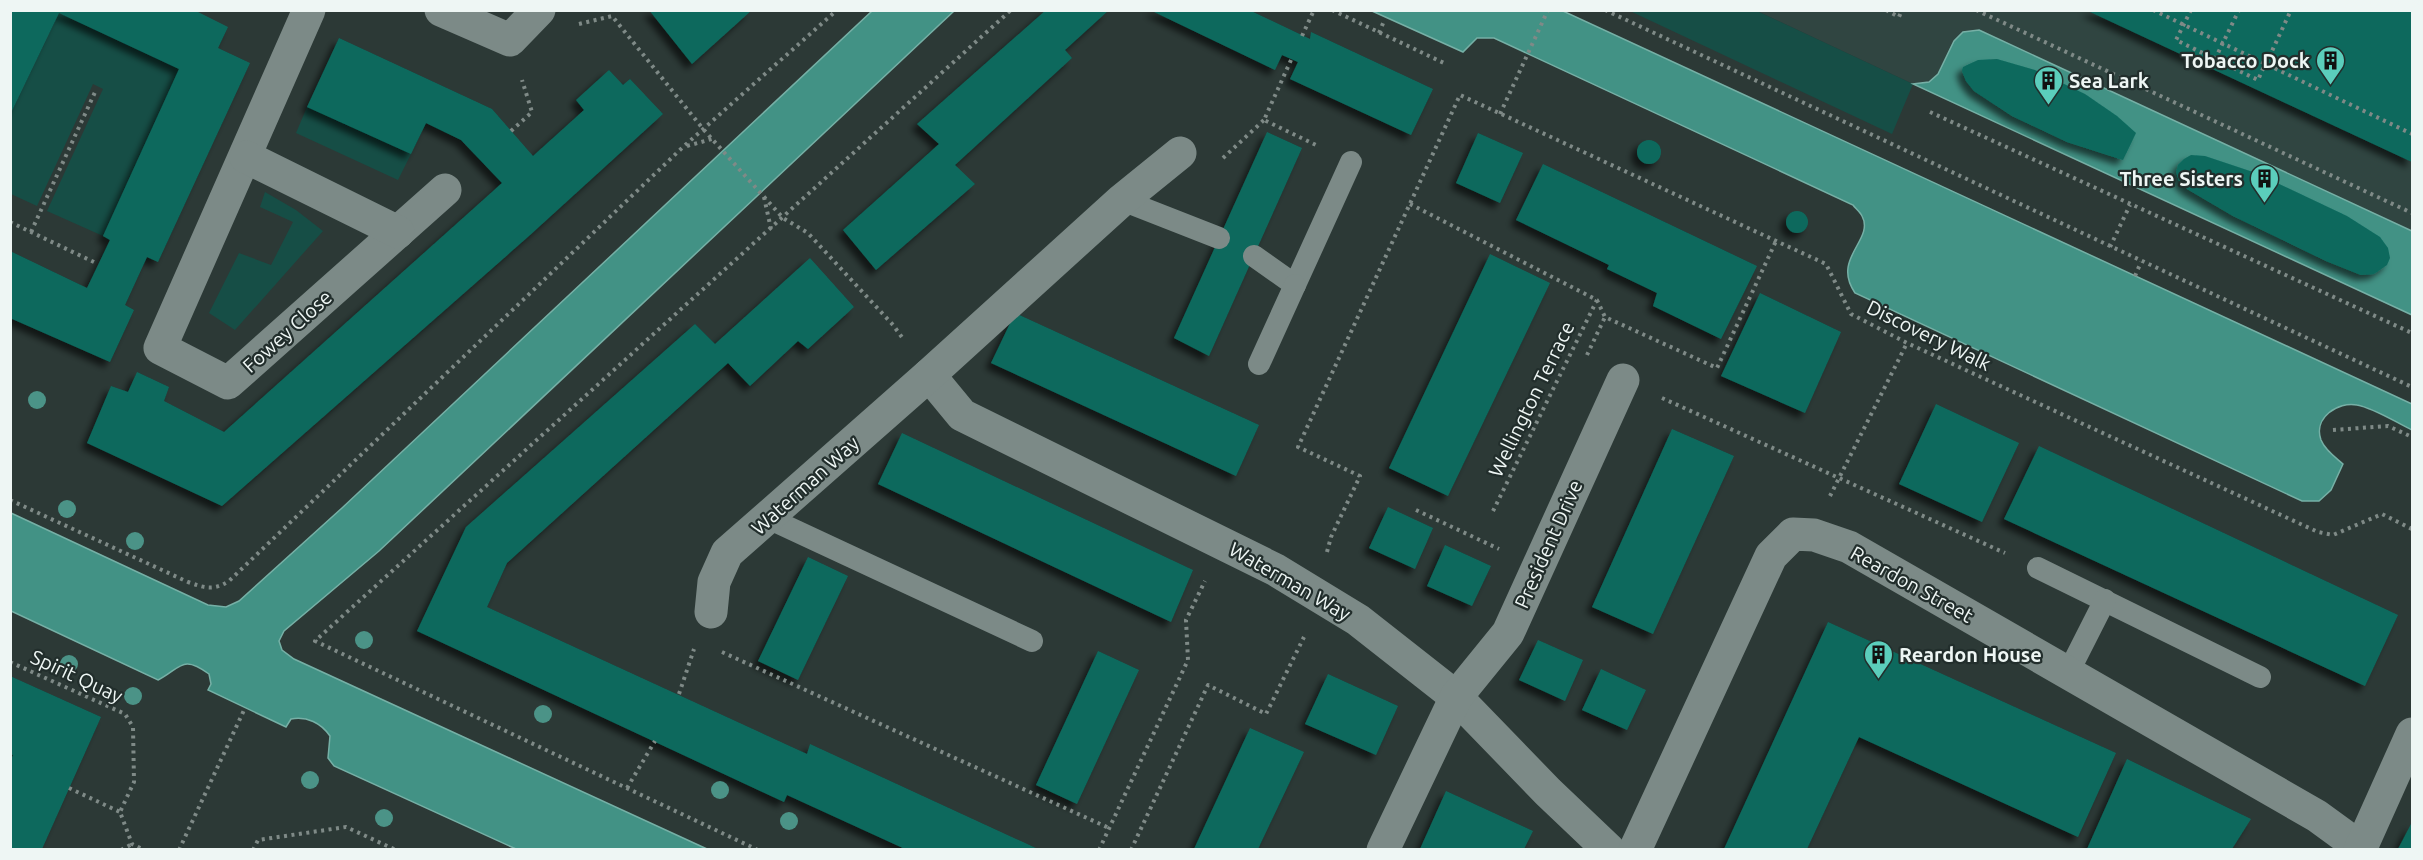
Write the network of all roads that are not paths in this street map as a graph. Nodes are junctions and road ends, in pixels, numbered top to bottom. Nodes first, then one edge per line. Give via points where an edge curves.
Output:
1 (309, 10) edge
2 (441, 10) edge
3 (539, 10) edge
4 (1180, 153) dead end
5 (246, 157) junction
6 (1352, 162) road end
7 (445, 190) dead end
8 (1122, 200) junction
9 (398, 232) junction
10 (1219, 238) dead end
11 (1254, 256) dead end
12 (1295, 285) junction
13 (1258, 364) dead end
14 (929, 375) junction
15 (1623, 380) road end
16 (768, 518) junction
17 (2038, 568) road end
18 (2105, 600) junction
19 (711, 612) dead end
20 (1032, 641) dead end
21 (2068, 673) junction
22 (2260, 677) dead end
23 (1456, 697) junction
24 (2412, 735) edge
25 (1383, 849) edge
26 (1609, 849) edge
27 (1635, 849) edge
28 (2361, 849) edge

1 - 5 street, Fowey Close
2 - 3 street via 510,40
4 - 8 street, Waterman Way
5 - 9 street
5 - 9 street, Fowey Close via 160,348 228,383
6 - 12 lane
7 - 9 street, Fowey Close
8 - 10 lane
8 - 14 street, Waterman Way
11 - 12 lane
12 - 13 lane
14 - 16 street, Waterman Way
14 - 23 street, Waterman Way via 962,415 1276,570 1358,620
15 - 23 street, President Drive via 1508,633
16 - 19 street, Waterman Way via 727,554 714,582
16 - 20 lane
17 - 18 lane
18 - 21 lane
18 - 22 lane
21 - 27 street, Reardon Street via 1849,547 1814,535 1793,534 1771,556
21 - 28 street, Reardon Street via 2317,816
23 - 25 street, President Drive
23 - 26 street, Waterman Way
24 - 28 street

